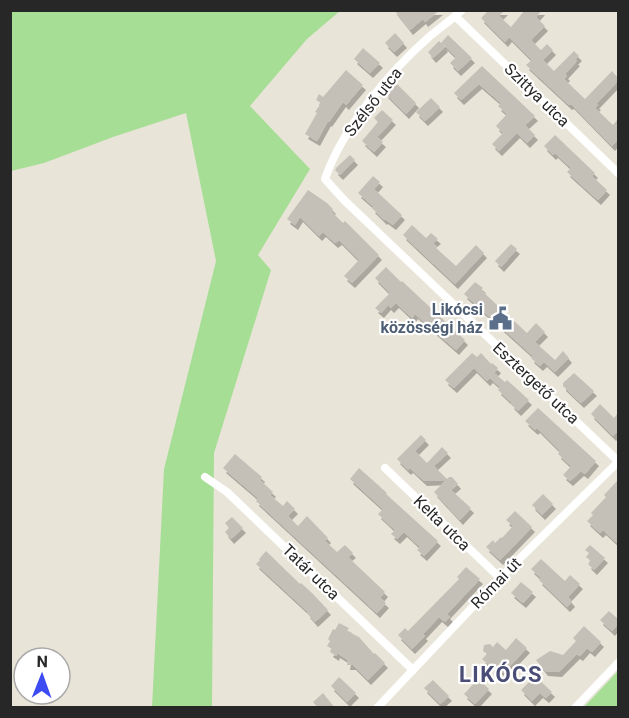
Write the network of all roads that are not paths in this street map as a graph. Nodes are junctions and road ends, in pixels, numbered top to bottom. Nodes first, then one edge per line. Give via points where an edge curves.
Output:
1 (459, 13) edge
2 (618, 172) edge
3 (325, 179) joint
4 (618, 461) edge
5 (385, 468) dead end
6 (205, 477) dead end
7 (500, 578) junction
8 (618, 663) edge
9 (413, 670) junction
10 (377, 708) edge
11 (575, 708) edge

1 - 2 street, Szittya utca
1 - 3 street, Szélső utca via 382,86 344,140
3 - 4 street, Esztergető utca
4 - 7 street, Római út
5 - 7 street, Kelta utca
6 - 9 street, Tatár utca via 227,492
7 - 9 street, Római út
8 - 11 street
9 - 10 street, Római út

